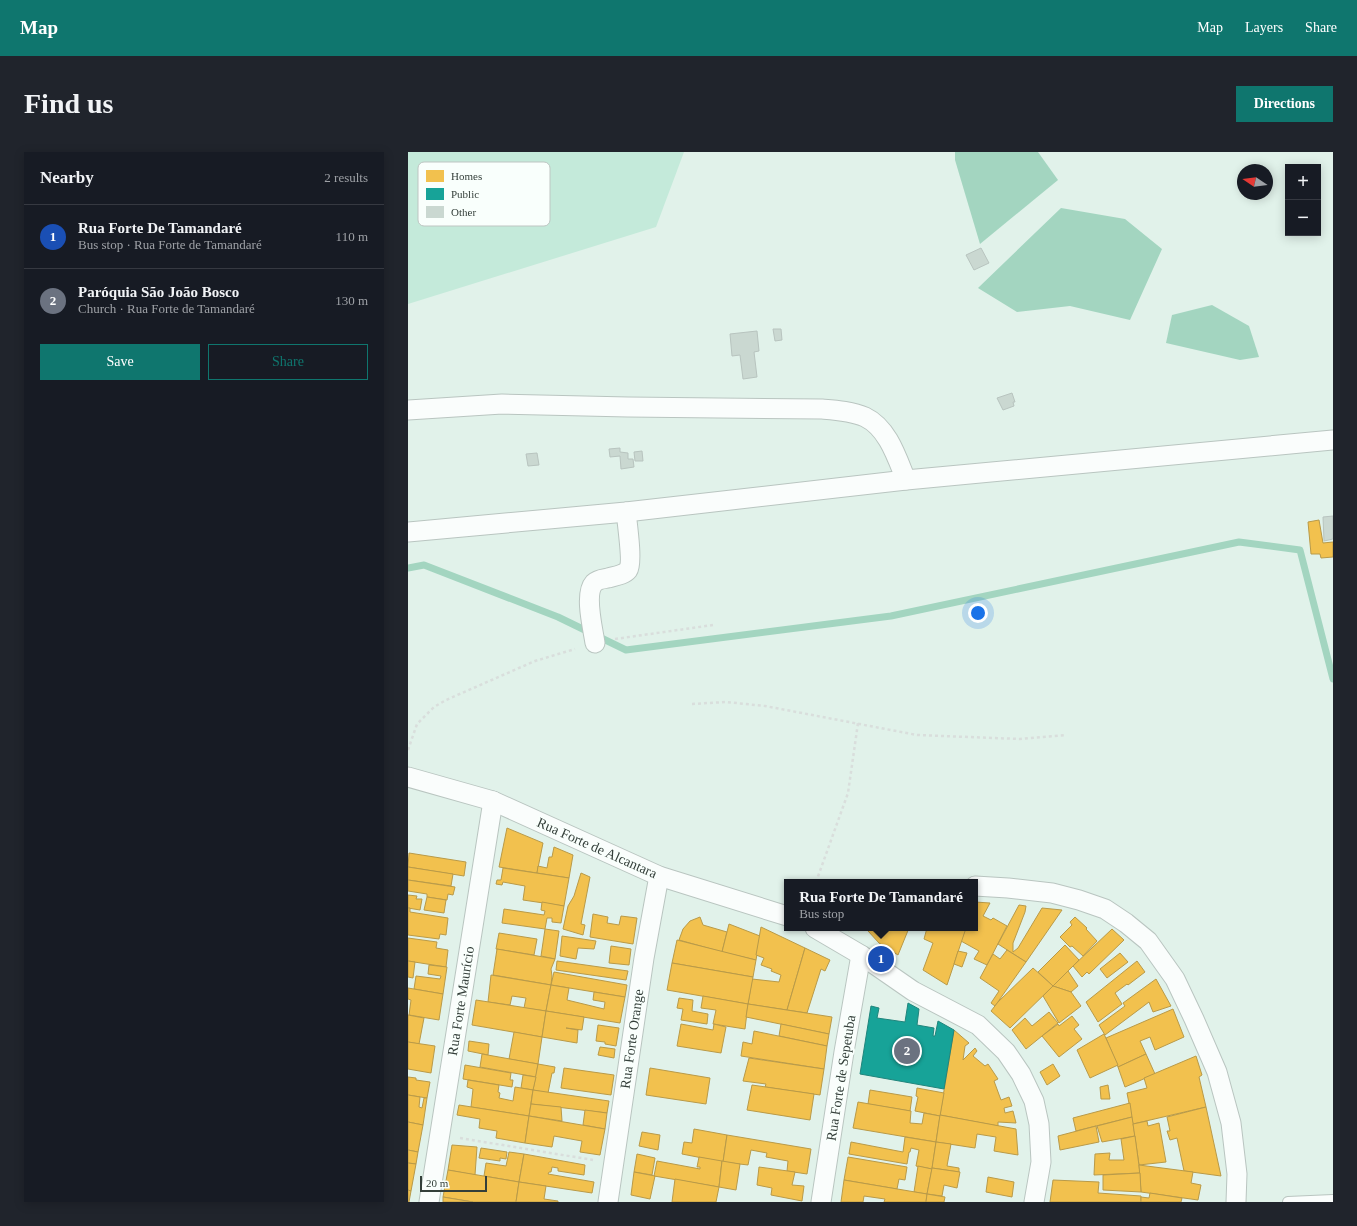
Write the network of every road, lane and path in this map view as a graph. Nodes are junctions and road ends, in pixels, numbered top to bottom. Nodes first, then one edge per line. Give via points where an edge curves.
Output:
1 (408, 410) edge
2 (1333, 440) edge
3 (906, 480) junction
4 (626, 512) junction
5 (408, 532) edge
6 (713, 625) dead end
7 (595, 643) junction
8 (692, 704) dead end
9 (858, 723) junction
10 (1066, 735) dead end
11 (408, 750) edge
12 (408, 777) edge
13 (493, 801) junction
14 (659, 876) junction
15 (817, 879) edge
16 (978, 886) edge
17 (784, 915) edge
18 (819, 931) edge
19 (861, 955) junction
20 (439, 1135) junction
21 (614, 1164) junction
22 (1333, 1200) edge
23 (429, 1202) edge
24 (608, 1202) edge
25 (821, 1202) edge
26 (1034, 1202) edge
27 (1236, 1202) edge
28 (1288, 1202) edge

1 - 3 street via 502,404 842,411 864,417 878,427 888,439
2 - 3 street
3 - 4 street
4 - 5 street
4 - 7 street via 630,555 628,570 620,575 599,580 590,591
6 - 7 path
7 - 11 path via 535,661 446,700 434,707 417,724
8 - 9 path via 726,702 765,706
9 - 10 path via 917,735 1020,739
9 - 15 path via 848,793
12 - 13 street, Rua Forte de Alcantara
13 - 14 street, Rua Forte de Alcantara
13 - 20 street, Rua Forte Maurício
14 - 17 street, Rua Forte de Alcantara
14 - 21 street, Rua Forte Orange via 644,958
16 - 27 street via 1052,893 1079,900 1105,909 1148,941 1175,979 1217,1072 1231,1123
18 - 19 street
19 - 25 street, Rua Forte de Sepetuba
19 - 26 street via 913,991 978,1025 1006,1052 1021,1074 1034,1101 1039,1124 1041,1162
20 - 21 path
20 - 23 street, Rua Forte Maurício
21 - 24 street, Rua Forte Orange
22 - 28 lane

